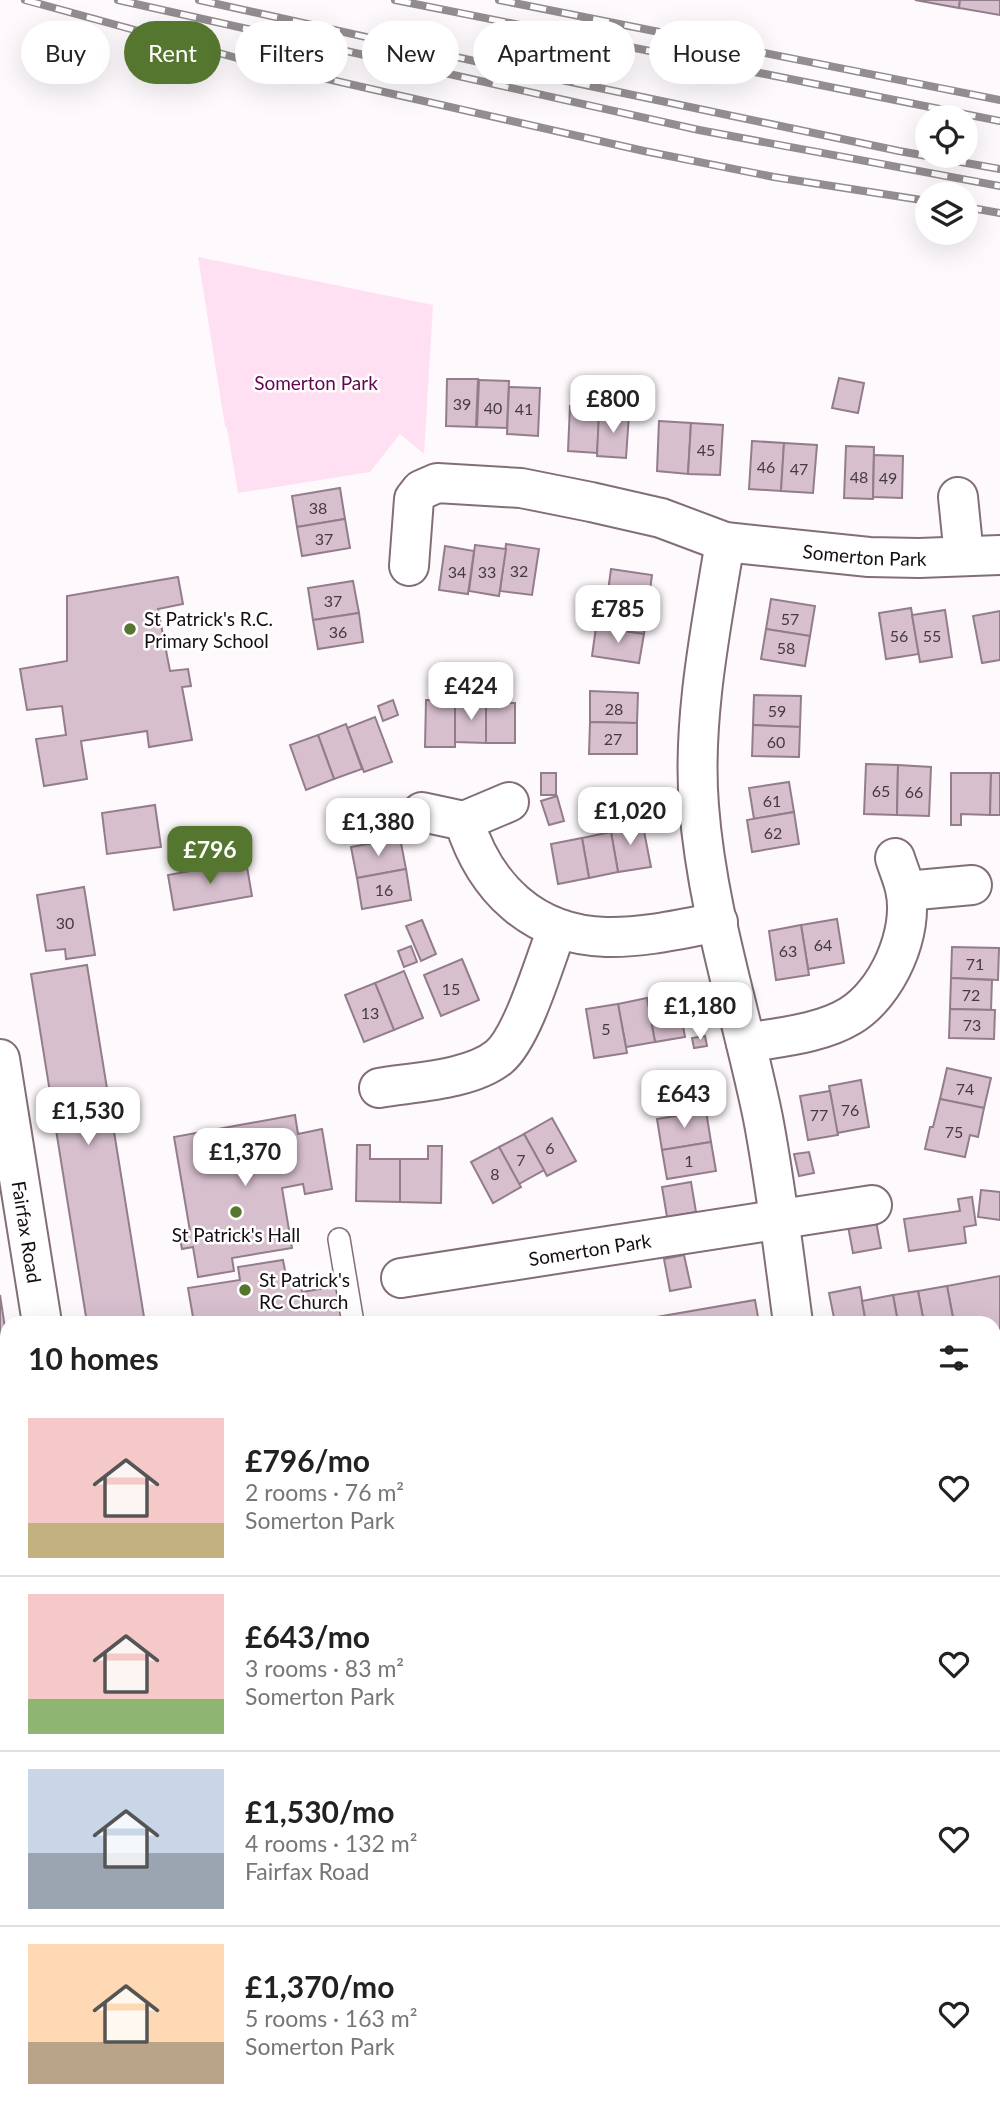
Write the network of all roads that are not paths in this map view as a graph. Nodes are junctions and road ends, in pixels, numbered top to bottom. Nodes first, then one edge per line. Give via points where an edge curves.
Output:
1 (958, 496) dead end
2 (725, 542) junction
3 (982, 555) edge
4 (409, 566) dead end
5 (509, 802) dead end
6 (422, 812) dead end
7 (464, 821) junction
8 (972, 885) dead end
9 (718, 922) junction
10 (557, 929) junction
11 (746, 1043) junction
12 (0, 1059) edge
13 (379, 1088) dead end
14 (872, 1205) dead end
15 (779, 1220) junction
16 (339, 1239) dead end
17 (401, 1278) dead end
18 (41, 1316) edge
19 (352, 1316) edge
20 (792, 1316) edge

1 - 3 street, Somerton Park
2 - 3 street, Somerton Park via 869,556
2 - 4 street, Somerton Park via 662,518 591,502 521,488 437,483 414,499
2 - 9 street via 703,699 698,773 704,854
5 - 7 street
6 - 7 street
7 - 10 street via 478,859 502,890 533,917
8 - 11 street via 901,875 905,925 898,956 865,1005 833,1024
9 - 10 street via 623,937
9 - 11 street
10 - 13 street via 520,1026 498,1058 460,1074
11 - 15 street
12 - 18 street, Fairfax Road
14 - 15 street, Somerton Park
15 - 17 street, Somerton Park
15 - 20 street
16 - 19 lane

